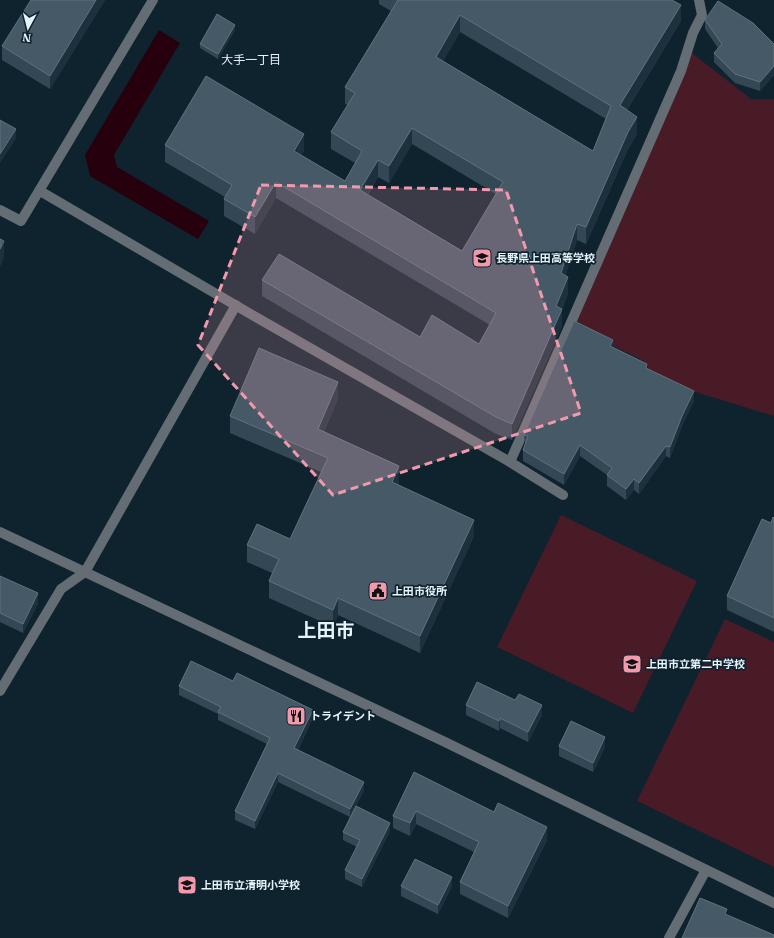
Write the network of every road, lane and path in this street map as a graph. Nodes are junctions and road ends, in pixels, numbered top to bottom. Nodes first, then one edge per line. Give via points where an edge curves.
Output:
1 (153, 0) edge
2 (699, 0) edge
3 (40, 191) junction
4 (0, 210) edge
5 (236, 305) junction
6 (510, 462) junction
7 (563, 495) dead end
8 (0, 532) edge
9 (85, 572) junction
10 (0, 691) edge
11 (706, 870) junction
12 (774, 903) edge
13 (669, 938) edge

1 - 3 street
2 - 6 street via 702,15 693,33 681,71
3 - 4 street via 21,221
3 - 5 street
5 - 6 street
5 - 9 street
6 - 7 street
8 - 9 street
9 - 10 street via 61,589
9 - 11 street
11 - 12 street
11 - 13 street

